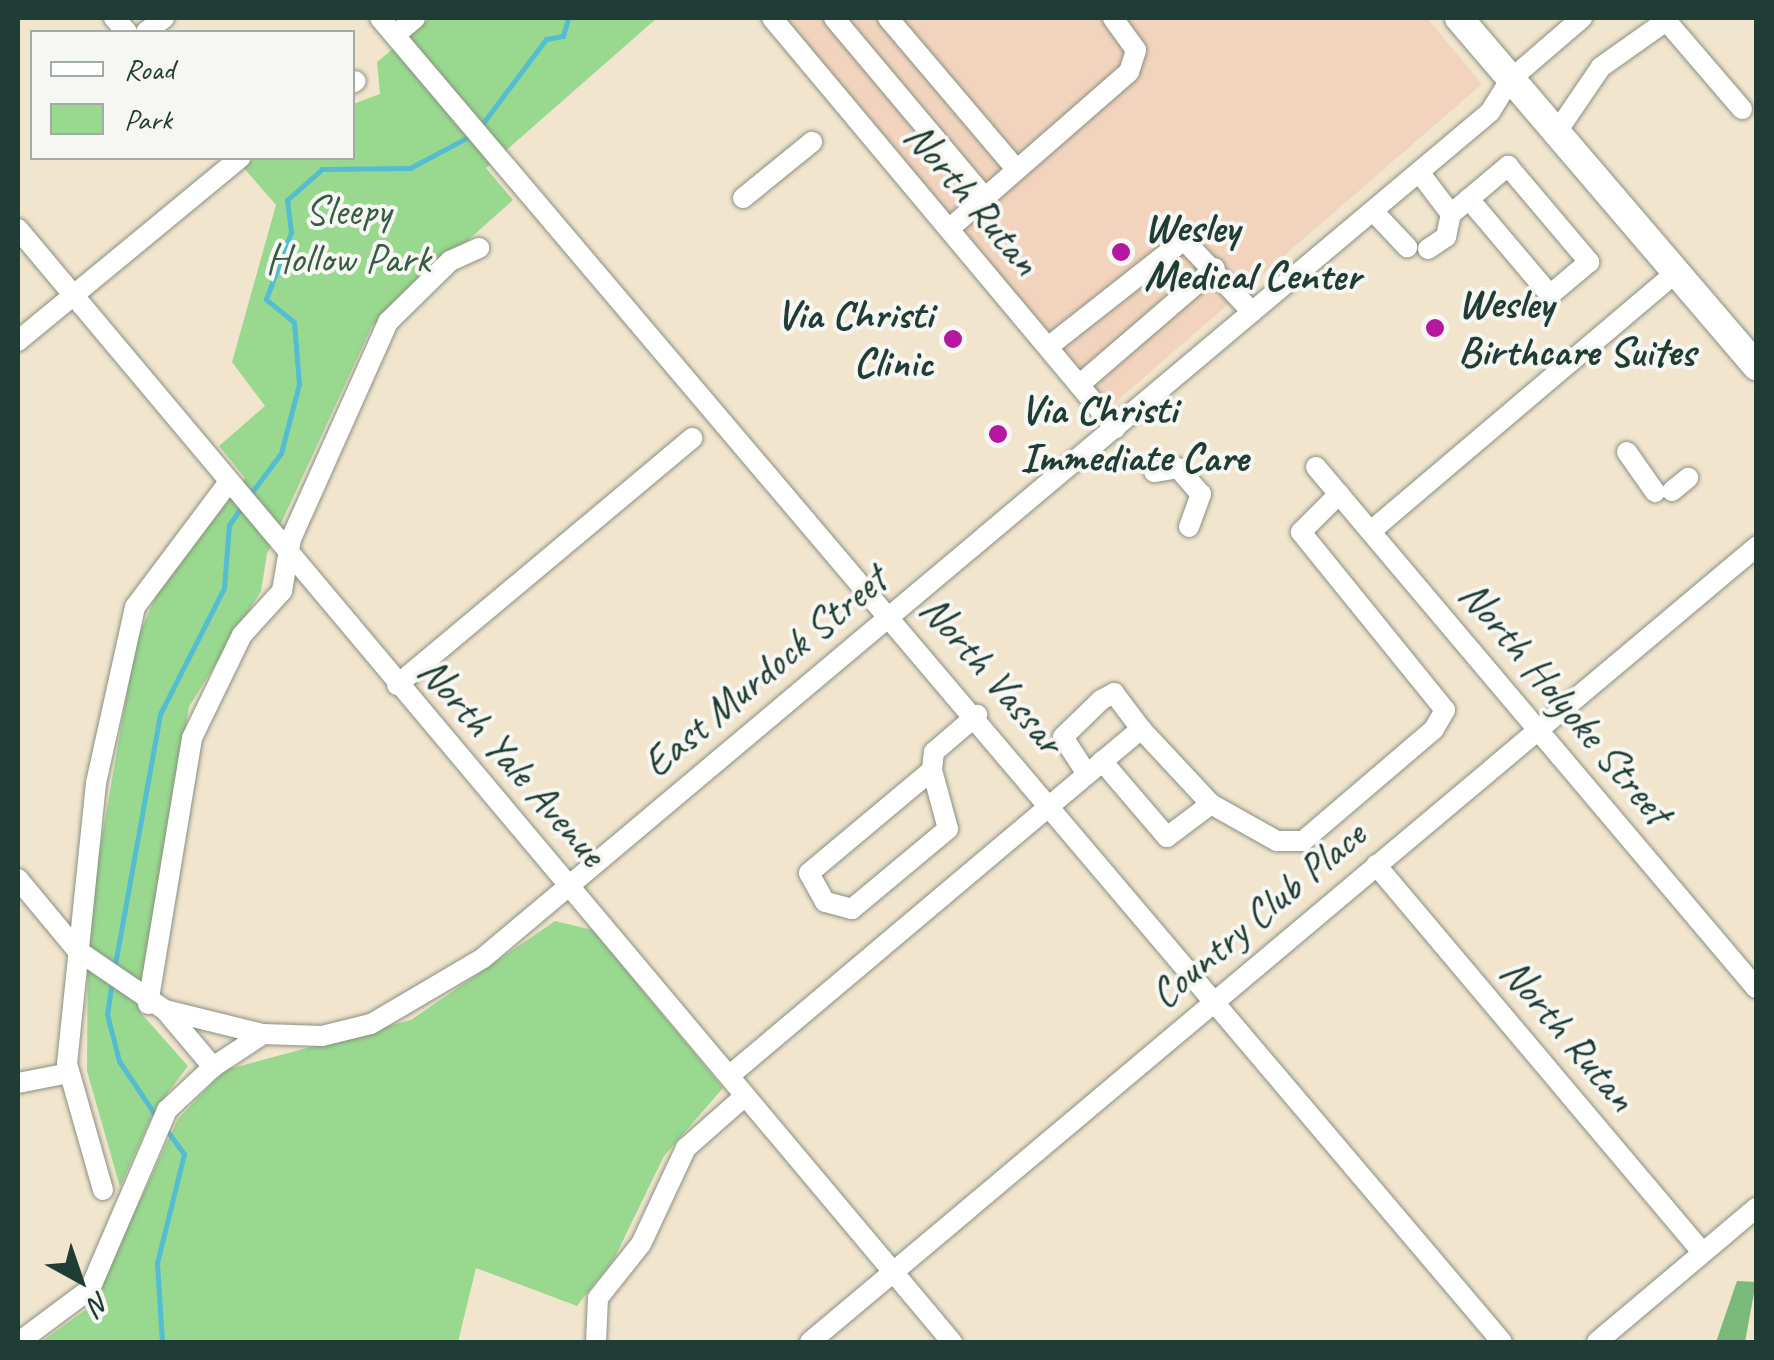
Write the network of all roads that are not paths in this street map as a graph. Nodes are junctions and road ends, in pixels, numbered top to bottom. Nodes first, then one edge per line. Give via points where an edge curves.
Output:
1 (380, 18) edge
2 (416, 18) edge
3 (772, 18) edge
4 (834, 18) edge
5 (888, 18) edge
6 (1113, 18) edge
7 (1459, 18) edge
8 (1582, 18) edge
9 (1665, 19) edge
10 (395, 35) junction
11 (1510, 79) junction
12 (1742, 109) dead end
13 (1556, 132) junction
14 (812, 142) dead end
15 (238, 160) edge
16 (1017, 170) junction
17 (1419, 172) junction
18 (744, 198) dead end
19 (985, 198) junction
20 (1469, 199) junction
21 (1373, 210) junction
22 (1451, 214) junction
23 (18, 229) edge
24 (949, 229) junction
25 (1406, 247) dead end
26 (479, 248) dead end
27 (1428, 248) dead end
28 (1215, 268) junction
29 (1676, 272) junction
30 (71, 295) junction
31 (1252, 312) junction
32 (18, 340) edge
33 (1048, 348) junction
34 (1756, 366) edge
35 (1079, 385) junction
36 (1115, 428) junction
37 (692, 438) dead end
38 (1627, 452) dead end
39 (1316, 466) dead end
40 (1154, 472) dead end
41 (230, 485) junction
42 (1672, 487) dead end
43 (1340, 494) junction
44 (1189, 528) dead end
45 (1372, 531) junction
46 (1756, 547) edge
47 (291, 558) junction
48 (890, 616) junction
49 (397, 685) junction
50 (977, 715) junction
51 (1141, 729) junction
52 (1537, 730) junction
53 (1094, 768) junction
54 (932, 770) junction
55 (1051, 800) junction
56 (1211, 804) junction
57 (1376, 865) junction
58 (18, 879) edge
59 (568, 885) junction
60 (76, 950) junction
61 (1756, 988) edge
62 (1217, 998) junction
63 (157, 1007) junction
64 (264, 1034) junction
65 (214, 1067) junction
66 (69, 1073) junction
67 (729, 1076) junction
68 (18, 1083) edge
69 (745, 1096) junction
70 (103, 1190) dead end
71 (1756, 1208) edge
72 (1702, 1253) junction
73 (893, 1272) junction
74 (19, 1342) edge
75 (596, 1342) edge
76 (810, 1342) edge
77 (952, 1342) edge
78 (1502, 1342) edge
79 (1597, 1342) edge

1 - 10 street, North Vassar
2 - 10 street
3 - 24 street, North Rutan
4 - 19 street
5 - 16 street
6 - 16 street via 1136,62
7 - 11 main road
8 - 11 street, East Murdock Street
9 - 12 street
9 - 13 street via 1601,67
10 - 48 street, North Vassar
11 - 13 main road
11 - 17 street, East Murdock Street via 1490,112
13 - 29 main road
14 - 18 street
15 - 30 street
16 - 19 street
17 - 21 street, East Murdock Street
17 - 22 street
19 - 24 street
20 - 20 street via 1508,166 1589,262 1550,296
20 - 22 street
21 - 25 street
21 - 31 street, East Murdock Street
22 - 27 street via 1446,238
23 - 30 street, North Yale Avenue
24 - 33 street, North Rutan
26 - 47 street via 450,261 388,322 291,539
28 - 31 street
28 - 33 street via 1194,242 1174,242
28 - 35 street
29 - 34 main road
29 - 45 street
30 - 32 street
30 - 41 street, North Yale Avenue
31 - 36 street, East Murdock Street
33 - 35 street, North Rutan
35 - 36 street, North Rutan
36 - 48 street, East Murdock Street
37 - 49 street
38 - 42 street
39 - 43 street, North Holyoke Street
40 - 44 street via 1178,468 1201,494
41 - 47 street, North Yale Avenue
41 - 60 street via 136,607 96,783
43 - 45 street, North Holyoke Street
43 - 56 street via 1300,532 1445,710 1303,842 1277,841
45 - 52 street, North Holyoke Street
46 - 52 street, Country Club Place
47 - 49 street, North Yale Avenue
47 - 63 street via 282,591 242,635 192,738
48 - 50 street, North Vassar
48 - 59 street, East Murdock Street
49 - 59 street, North Yale Avenue
50 - 54 street via 934,752
50 - 55 street, North Vassar
51 - 53 street
51 - 53 street via 1114,693 1100,700 1063,737
51 - 56 street
52 - 57 street, Country Club Place
52 - 61 street, North Holyoke Street
53 - 55 street
53 - 56 street via 1167,837
54 - 54 street via 809,873 825,902 852,909 948,829
55 - 62 street, North Vassar
55 - 67 street
57 - 62 street, Country Club Place
57 - 72 street, North Rutan
58 - 60 street
59 - 64 street, East Murdock Street via 411,1006 322,1036
59 - 67 street, North Yale Avenue
60 - 63 street
60 - 66 street
62 - 73 street, Country Club Place
62 - 78 street, North Vassar
63 - 64 street, East Murdock Street
63 - 65 street
64 - 65 street
65 - 74 street via 167,1110 90,1289
66 - 68 street
66 - 70 street
67 - 69 street, North Yale Avenue
69 - 73 street, North Yale Avenue
69 - 75 street via 686,1148 641,1244 598,1298
71 - 72 street
72 - 79 street
73 - 76 street, Country Club Place
73 - 77 street, North Yale Avenue

